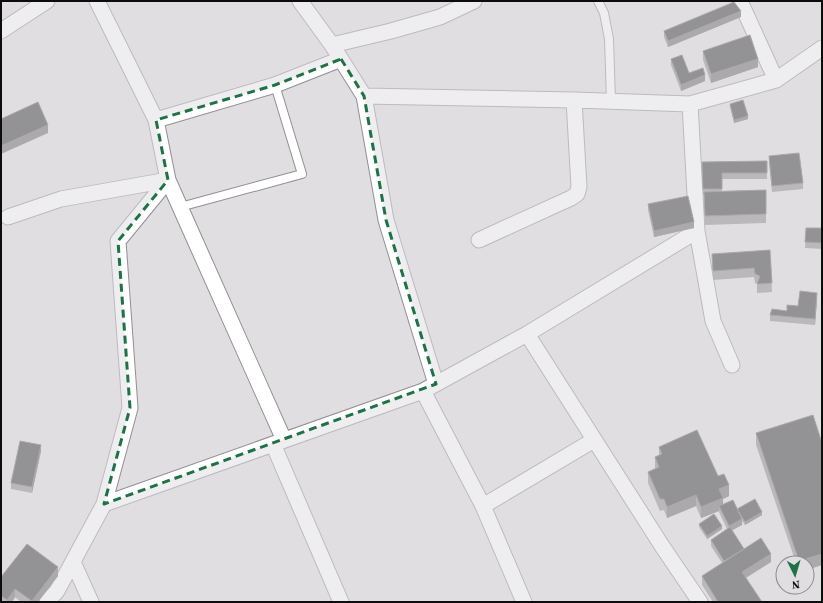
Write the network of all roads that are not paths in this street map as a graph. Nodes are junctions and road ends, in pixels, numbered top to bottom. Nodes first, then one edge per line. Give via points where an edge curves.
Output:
1 (47, 1) edge
2 (97, 1) edge
3 (300, 1) edge
4 (474, 1) edge
5 (598, 1) edge
6 (740, 1) edge
7 (1, 31) edge
8 (332, 45) junction
9 (822, 48) edge
10 (341, 59) junction
11 (776, 80) junction
12 (275, 85) junction
13 (364, 96) junction
14 (574, 100) junction
15 (610, 101) junction
16 (690, 104) junction
17 (156, 120) junction
18 (168, 180) junction
19 (180, 207) junction
20 (8, 216) dead end
21 (697, 231) junction
22 (479, 240) dead end
23 (527, 334) junction
24 (732, 365) dead end
25 (436, 384) junction
26 (423, 391) junction
27 (594, 440) junction
28 (278, 442) junction
29 (104, 504) junction
30 (483, 506) junction
31 (73, 562) junction
32 (47, 602) edge
33 (91, 602) edge
34 (341, 602) edge
35 (524, 602) edge
36 (700, 602) edge

1 - 7 street
2 - 17 street
3 - 8 street
4 - 8 street via 440,16 392,31
5 - 15 lane via 604,13 610,39
6 - 11 street
8 - 10 street
9 - 11 street
10 - 12 street
10 - 13 street
11 - 16 street
12 - 17 street
12 - 19 lane via 302,174
13 - 14 street
13 - 25 street via 386,220
14 - 15 street
14 - 22 street via 579,187 577,194
15 - 16 street
16 - 21 street
17 - 18 street
18 - 19 street
18 - 20 street via 61,200
18 - 29 street via 118,241 130,408
19 - 28 street
21 - 23 street
21 - 24 street via 713,321
23 - 25 street
23 - 27 street
25 - 26 street
26 - 28 street
26 - 30 street
27 - 30 street
27 - 36 street
28 - 29 street
28 - 34 street
29 - 31 street
30 - 35 street
31 - 32 street via 57,591
31 - 33 street

